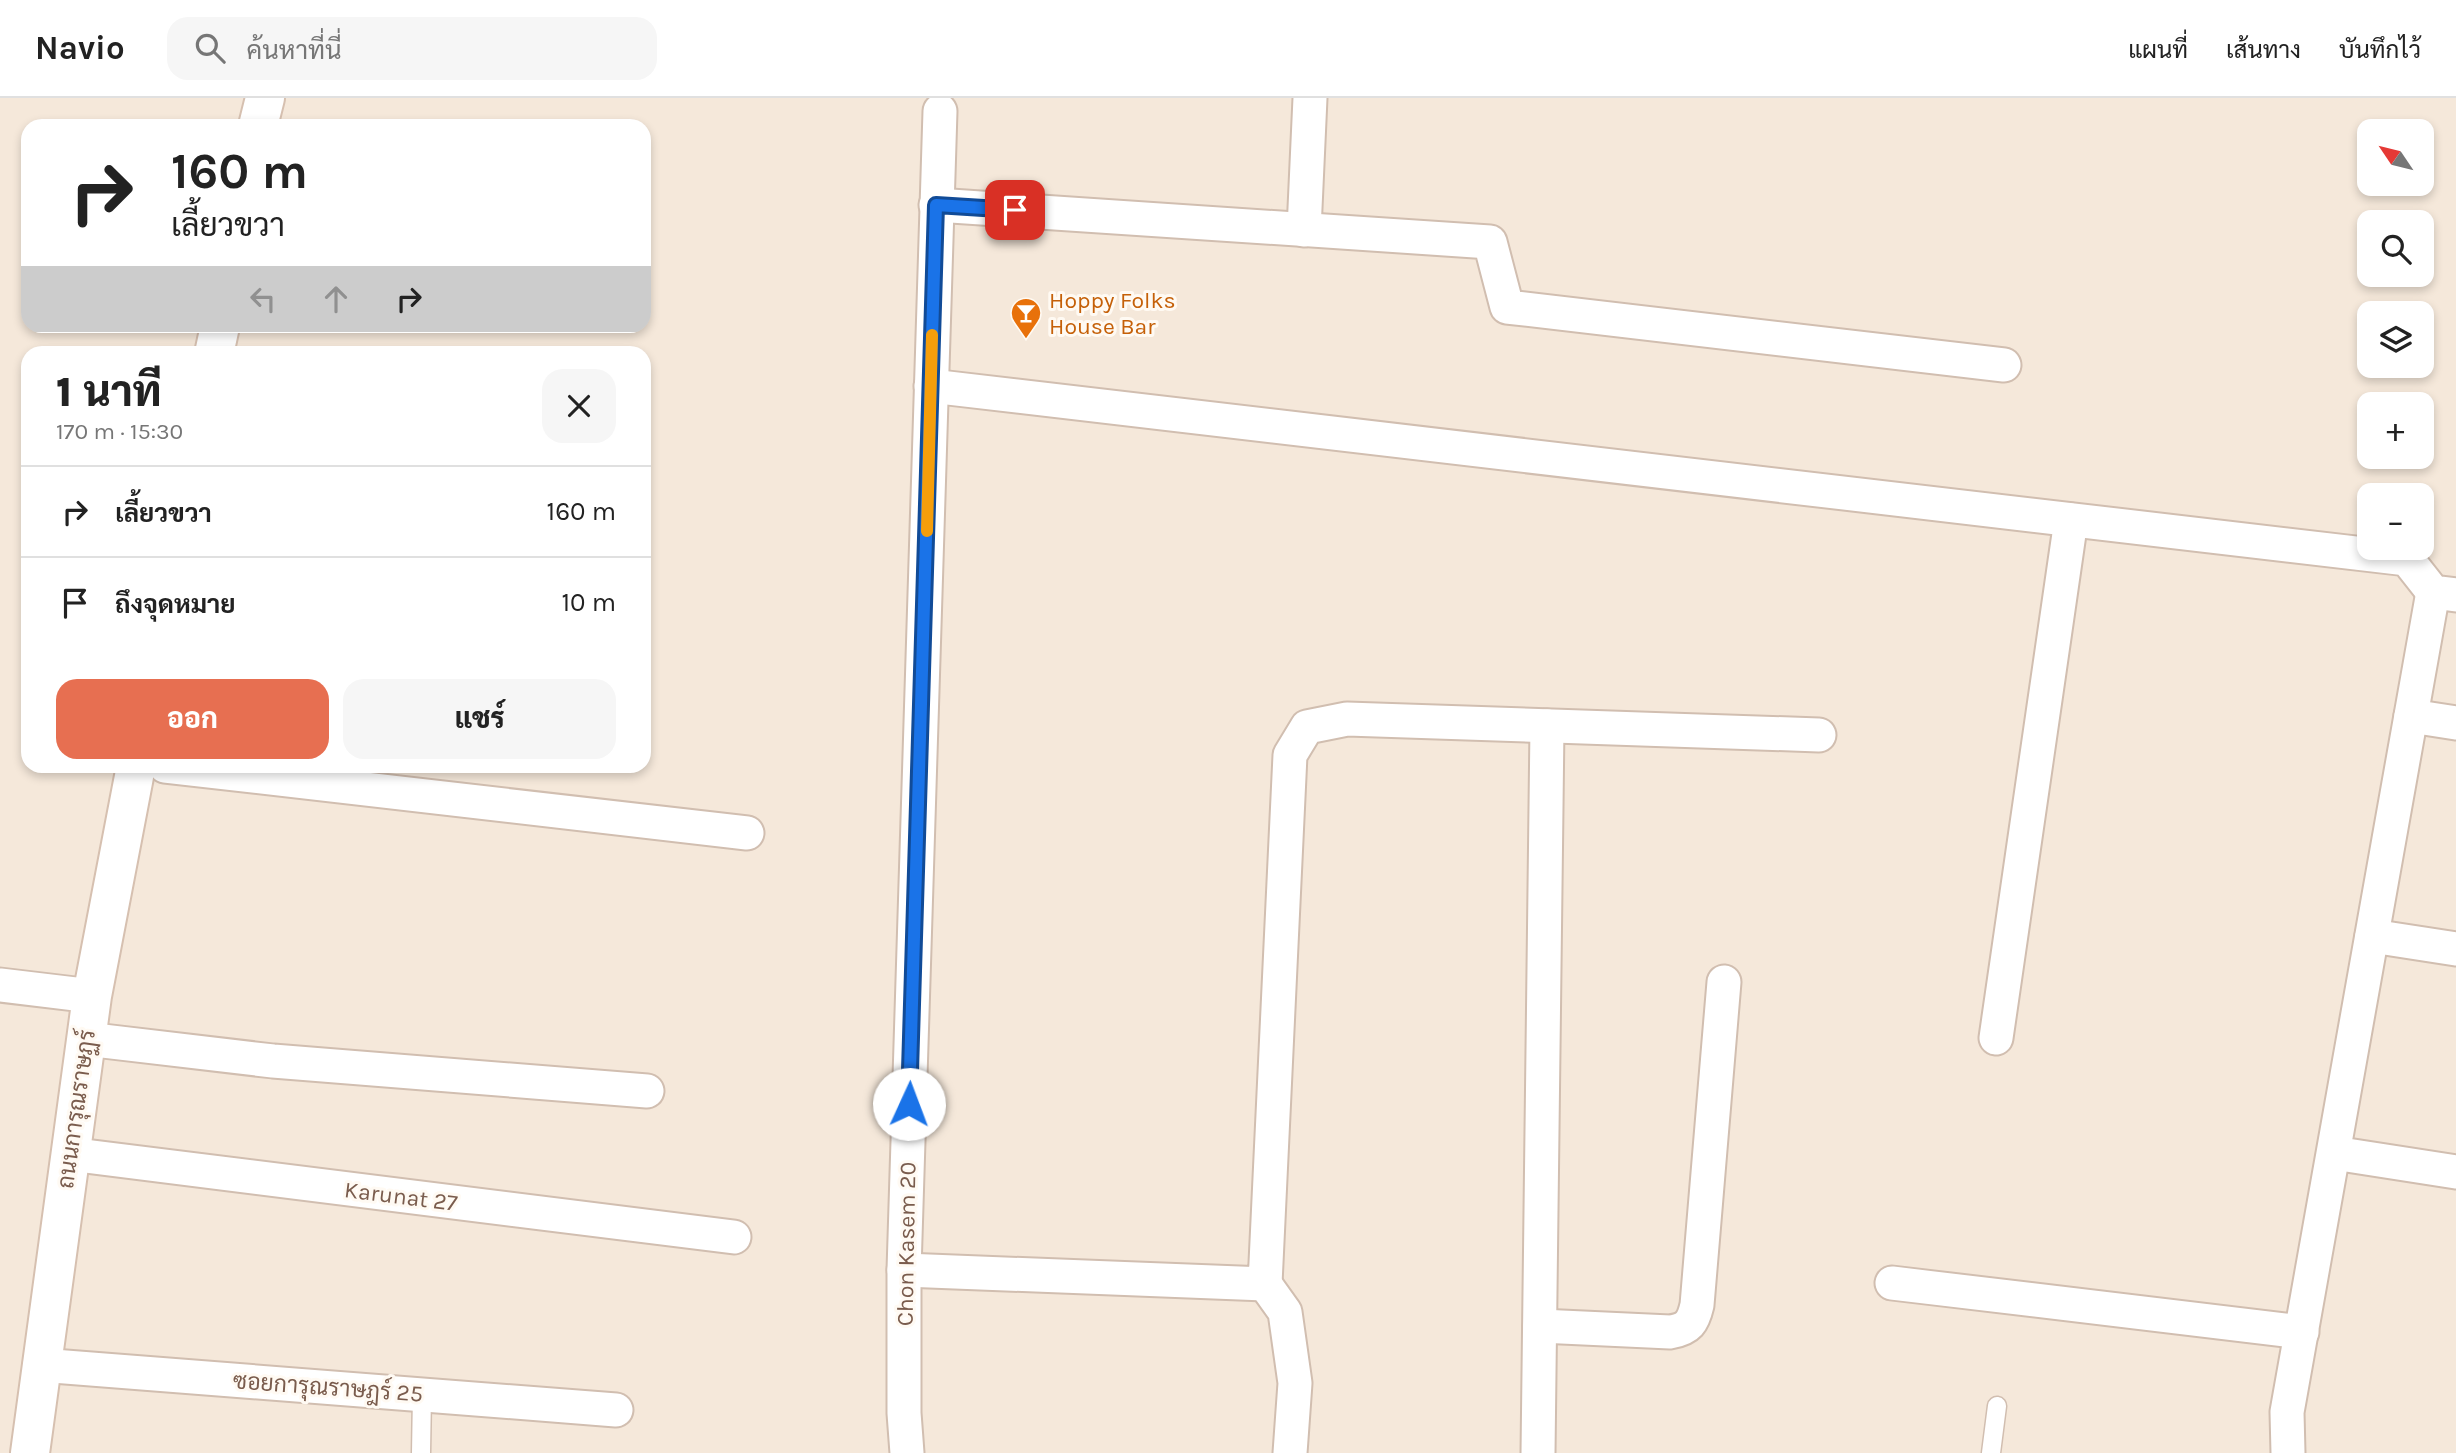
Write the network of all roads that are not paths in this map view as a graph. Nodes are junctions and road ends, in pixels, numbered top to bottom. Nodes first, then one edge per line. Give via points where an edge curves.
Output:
1 (265, 98) edge
2 (1310, 98) edge
3 (940, 111) dead end
4 (260, 119) edge
5 (936, 205) junction
6 (1304, 230) junction
7 (2004, 365) dead end
8 (931, 386) junction
9 (2071, 520) junction
10 (2444, 594) edge
11 (2411, 716) junction
12 (2456, 723) edge
13 (1548, 726) junction
14 (1819, 735) dead end
15 (135, 773) edge
16 (226, 773) edge
17 (747, 833) dead end
18 (2372, 936) junction
19 (2456, 949) edge
20 (1724, 982) dead end
21 (0, 985) edge
22 (92, 996) junction
23 (1996, 1038) dead end
24 (86, 1039) junction
25 (647, 1091) dead end
26 (2334, 1153) junction
27 (69, 1154) junction
28 (2456, 1172) edge
29 (734, 1237) dead end
30 (904, 1270) junction
31 (1892, 1283) dead end
32 (1265, 1284) junction
33 (1540, 1326) junction
34 (2302, 1332) junction
35 (40, 1365) junction
36 (422, 1395) junction
37 (1997, 1406) dead end
38 (617, 1410) dead end
39 (30, 1453) edge
40 (421, 1453) edge
41 (907, 1453) edge
42 (1290, 1453) edge
43 (1538, 1453) edge
44 (1991, 1453) edge
45 (2288, 1453) edge

1 - 4 street
2 - 6 street
3 - 5 street, Chon Kasem 20
5 - 6 street
5 - 8 street, Chon Kasem 20
6 - 7 street via 1490,242 1507,307
8 - 9 street
8 - 30 street, Chon Kasem 20
9 - 10 street via 2407,559
9 - 23 street
10 - 11 street
11 - 12 street
11 - 18 street
13 - 14 street
13 - 32 street via 1347,719 1307,727 1290,755
13 - 33 street
15 - 22 street, ถนนการุณราษฏร์
16 - 17 street
18 - 19 street
18 - 26 street
20 - 33 street via 1693,1320 1687,1328 1670,1332
21 - 22 street
22 - 24 street, ถนนการุณราษฏร์
24 - 25 street via 321,1066
24 - 27 street, ถนนการุณราษฏร์
26 - 28 street
26 - 34 street
27 - 29 street, Karunat 27
27 - 35 street, ถนนการุณราษฏร์
30 - 32 street
30 - 41 street, Chon Kasem 20
31 - 34 street
32 - 42 street via 1284,1312 1295,1383
33 - 43 street
34 - 45 street via 2287,1412
35 - 36 street, ซอยการุณราษฎร์ 25
35 - 39 street, ถนนการุณราษฏร์
36 - 38 street, ซอยการุณราษฎร์ 25
36 - 40 lane
37 - 44 lane

